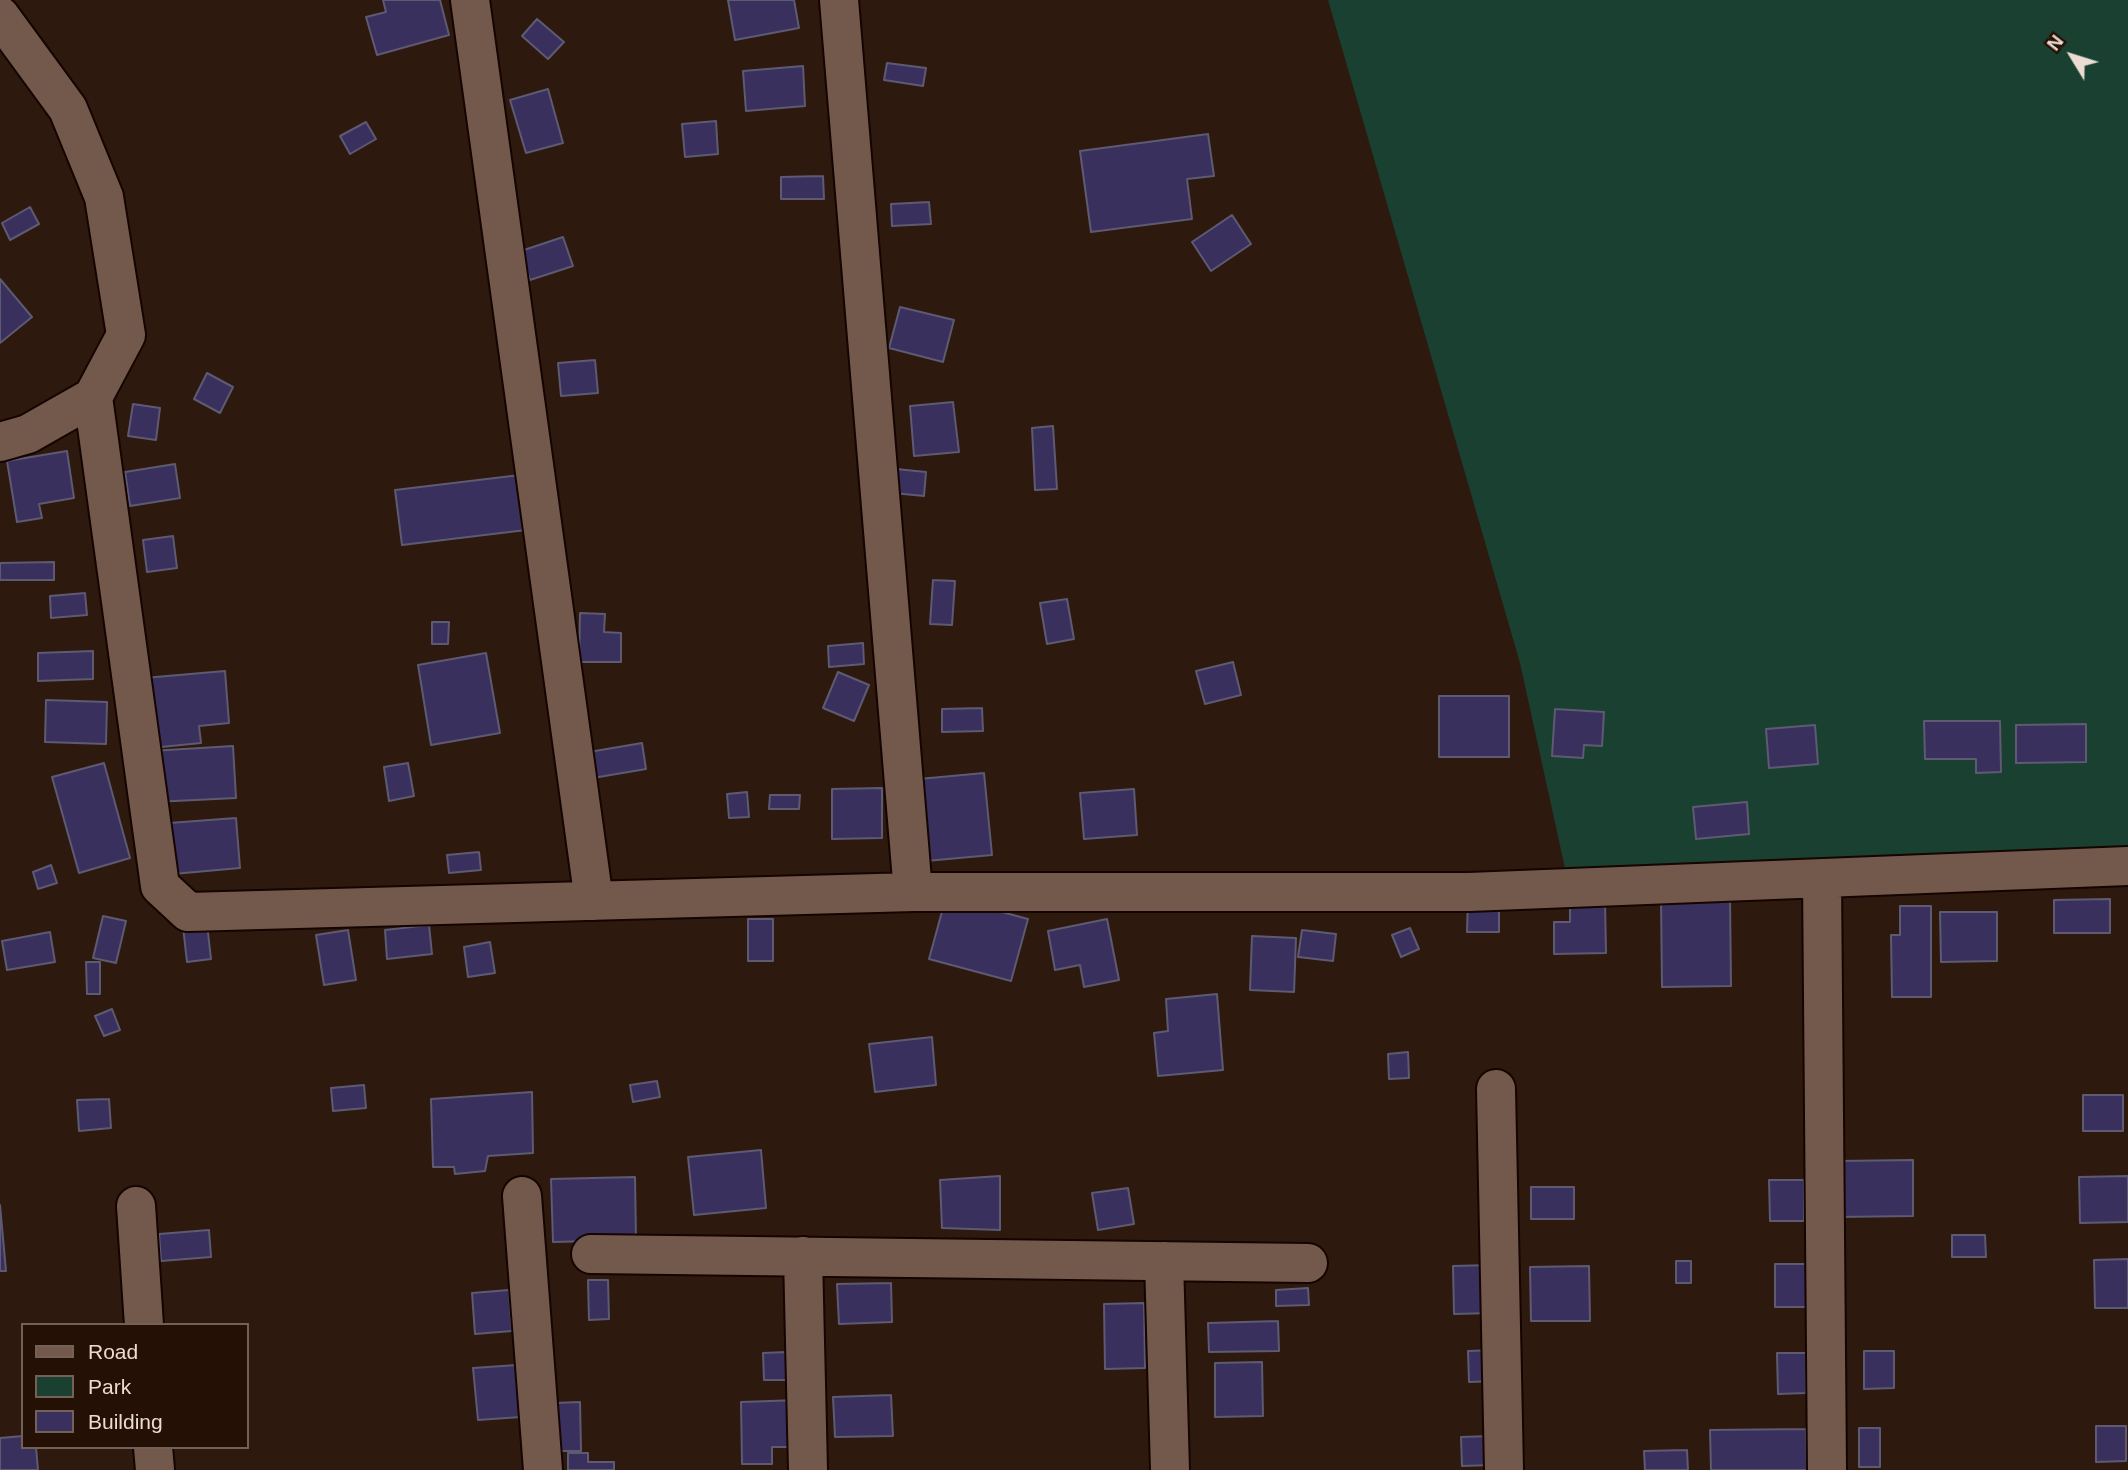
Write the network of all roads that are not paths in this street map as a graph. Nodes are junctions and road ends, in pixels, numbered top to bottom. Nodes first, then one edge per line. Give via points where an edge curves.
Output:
1 (470, 0) edge
2 (839, 0) edge
3 (0, 16) edge
4 (93, 397) junction
5 (0, 442) edge
6 (2128, 866) edge
7 (1822, 878) junction
8 (913, 892) junction
9 (594, 901) junction
10 (1496, 1089) dead end
11 (522, 1196) dead end
12 (136, 1206) dead end
13 (592, 1254) dead end
14 (803, 1256) junction
15 (1164, 1261) junction
16 (1308, 1264) dead end
17 (144, 1323) edge
18 (153, 1449) edge
19 (155, 1470) edge
20 (543, 1470) edge
21 (808, 1470) edge
22 (1170, 1470) edge
23 (1504, 1470) edge
24 (1827, 1470) edge

1 - 9 street
2 - 8 street
3 - 4 street via 68,109 104,197 126,335
4 - 5 street via 28,434
4 - 9 street via 160,886 188,912
6 - 7 street
7 - 8 street via 1469,892
7 - 24 street
8 - 9 street
10 - 23 street
11 - 20 street
12 - 17 street
13 - 14 street
14 - 15 street
14 - 21 street
15 - 16 street
15 - 22 street
18 - 19 street

